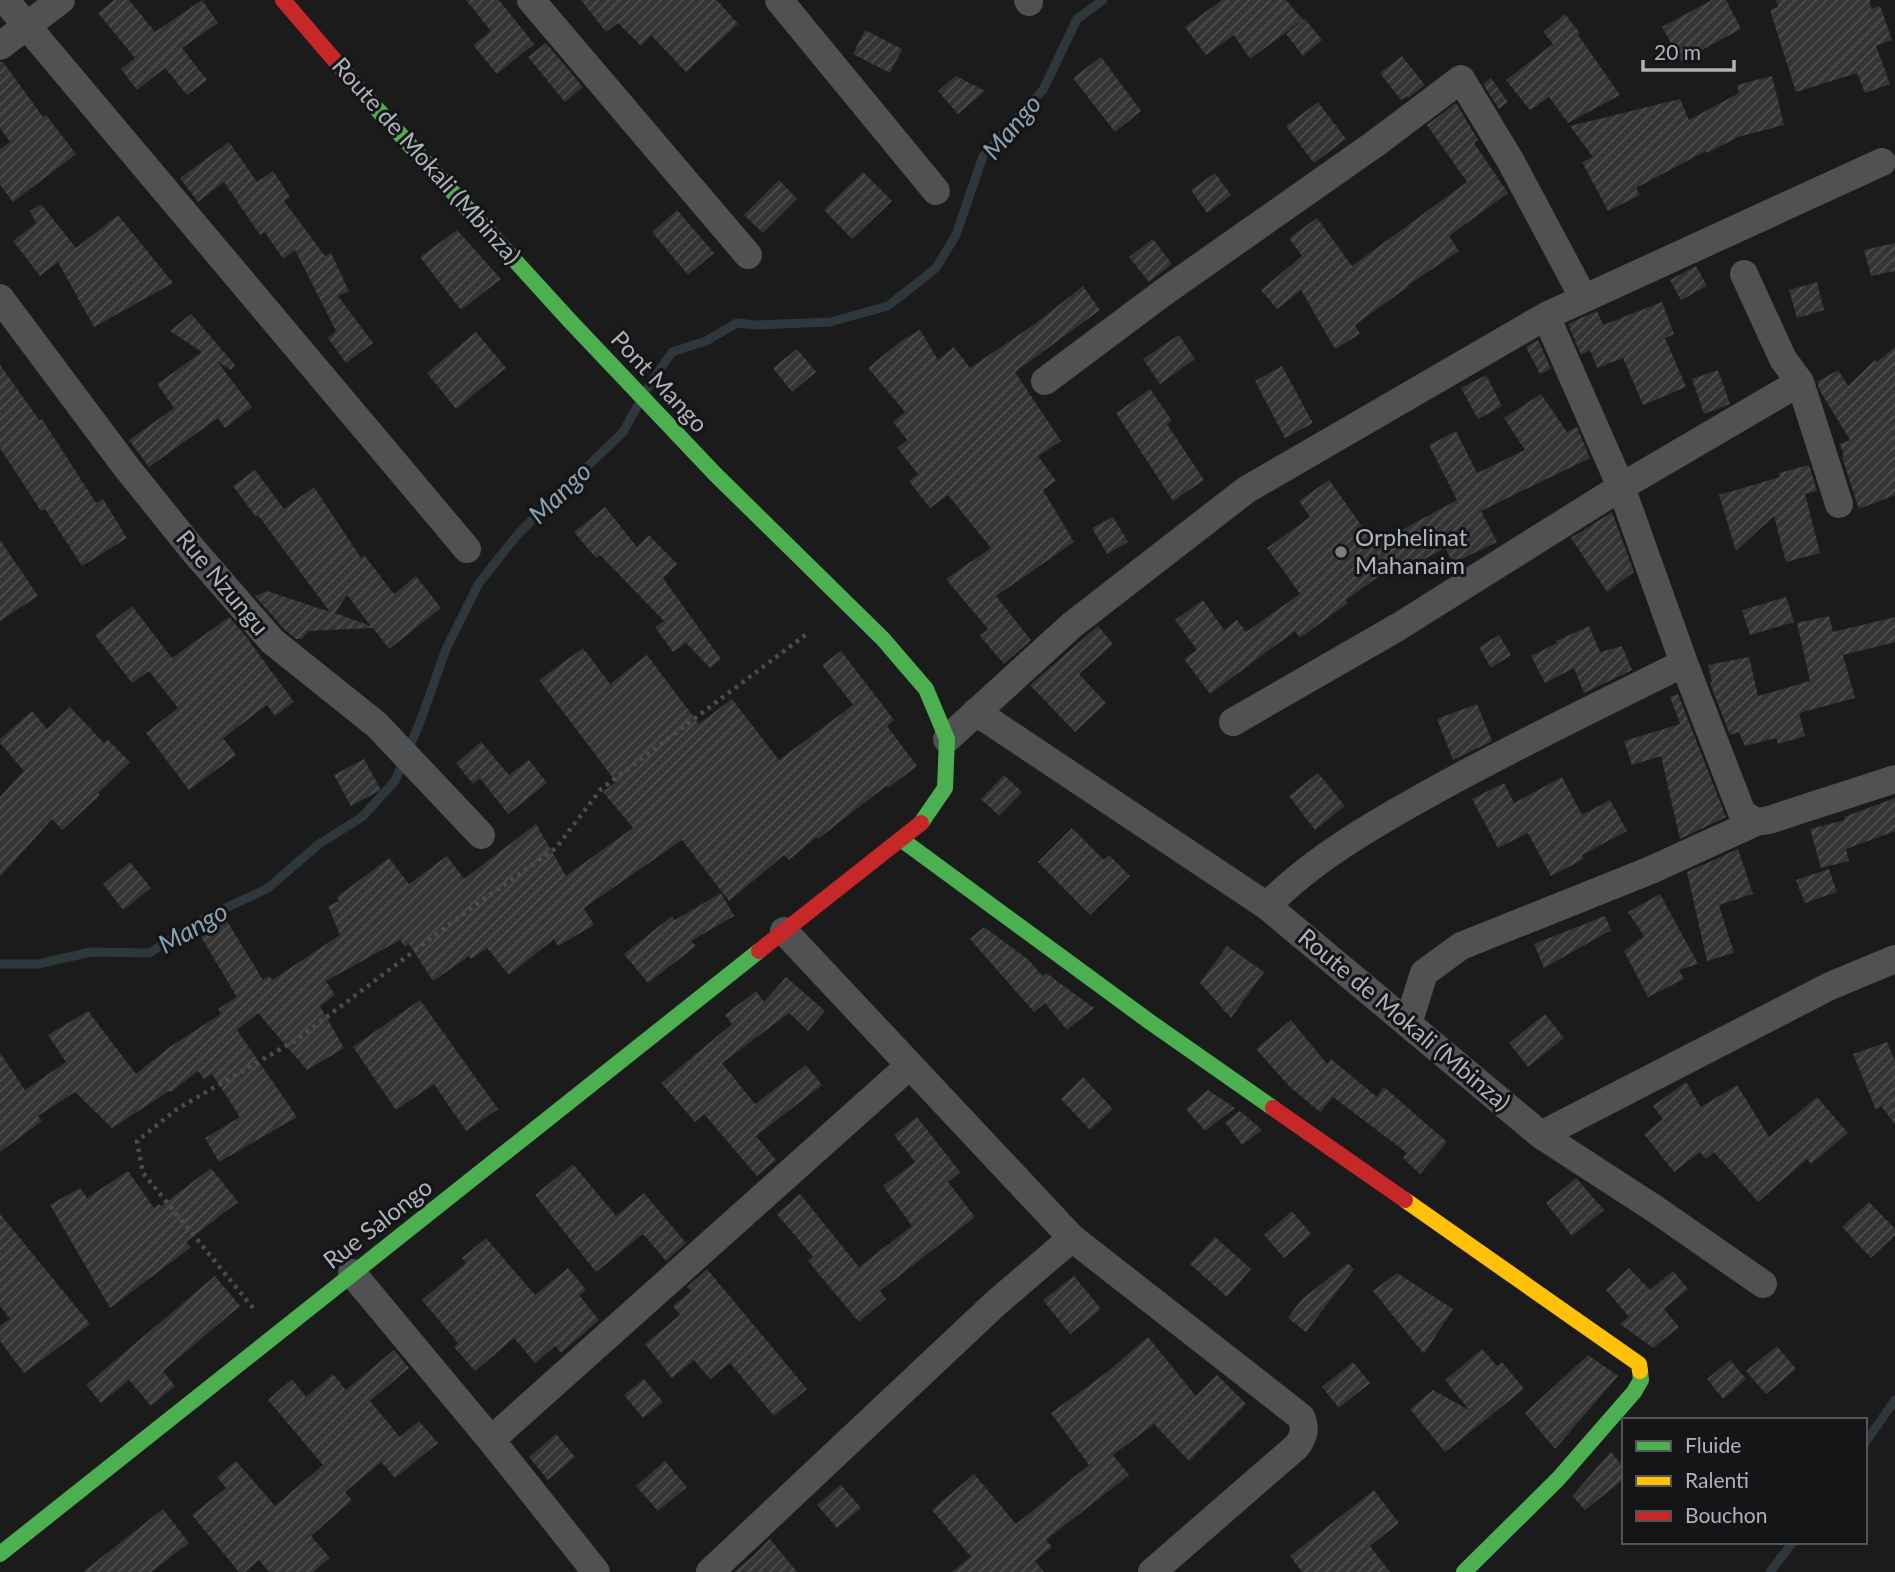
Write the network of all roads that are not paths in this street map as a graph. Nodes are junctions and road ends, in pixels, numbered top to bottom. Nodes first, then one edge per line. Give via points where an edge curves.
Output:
1 (5, 0) edge
2 (61, 0) edge
3 (283, 0) edge
4 (531, 0) edge
5 (779, 0) edge
6 (27, 24) junction
7 (0, 46) edge
8 (1882, 162) dead end
9 (936, 191) dead end
10 (748, 255) dead end
11 (1744, 274) dead end
12 (1583, 297) junction
13 (0, 298) edge
14 (1546, 316) junction
15 (570, 321) joint
16 (1045, 381) dead end
17 (1800, 382) junction
18 (1621, 487) junction
19 (1839, 504) dead end
20 (467, 549) dead end
21 (1684, 663) junction
22 (976, 712) junction
23 (1233, 722) dead end
24 (947, 739) junction
25 (1895, 779) edge
26 (1756, 822) junction
27 (481, 835) dead end
28 (902, 840) junction
29 (1267, 906) junction
30 (784, 931) junction
31 (1895, 959) edge
32 (1408, 1024) junction
33 (909, 1066) junction
34 (1541, 1135) junction
35 (1072, 1238) junction
36 (352, 1273) junction
37 (1763, 1284) dead end
38 (491, 1440) junction
39 (0, 1553) edge
40 (596, 1572) edge
41 (710, 1572) edge
42 (1152, 1572) edge
43 (1464, 1572) edge

1 - 6 street
2 - 6 street
3 - 15 street, Route de Mokali (Mbinza)
4 - 10 street
5 - 9 street
6 - 7 street
6 - 20 street
8 - 12 street
11 - 17 street via 1783,359
12 - 14 street
12 - 16 street via 1461,79
13 - 27 street, Rue Nzungu via 127,468 272,641 377,724
14 - 18 street
14 - 22 street via 1246,490 1072,625
15 - 24 street, Pont Mango via 715,474 883,639 926,689
17 - 18 street
17 - 19 street
18 - 21 street
18 - 23 street via 1398,627
21 - 26 street via 1742,813
21 - 29 street via 1474,768 1372,825 1283,889
22 - 24 street
22 - 29 street, Route de Mokali (Mbinza)
24 - 28 street via 945,788 918,828
25 - 26 street
26 - 32 street via 1651,870 1461,946 1424,974
28 - 30 street
28 - 43 street via 1150,1022 1639,1364 1642,1380 1634,1392 1559,1478
29 - 32 street, Route de Mokali (Mbinza)
30 - 33 street
30 - 36 street, Rue Salongo
31 - 34 street via 1819,992
32 - 34 street, Route de Mokali (Mbinza)
33 - 35 street
33 - 38 street
34 - 37 street, Route de Mokali (Mbinza)
35 - 41 street via 996,1303
35 - 42 street via 1301,1417 1304,1425 1303,1438 1296,1447
36 - 38 street
36 - 39 street, Rue Salongo
38 - 40 street

